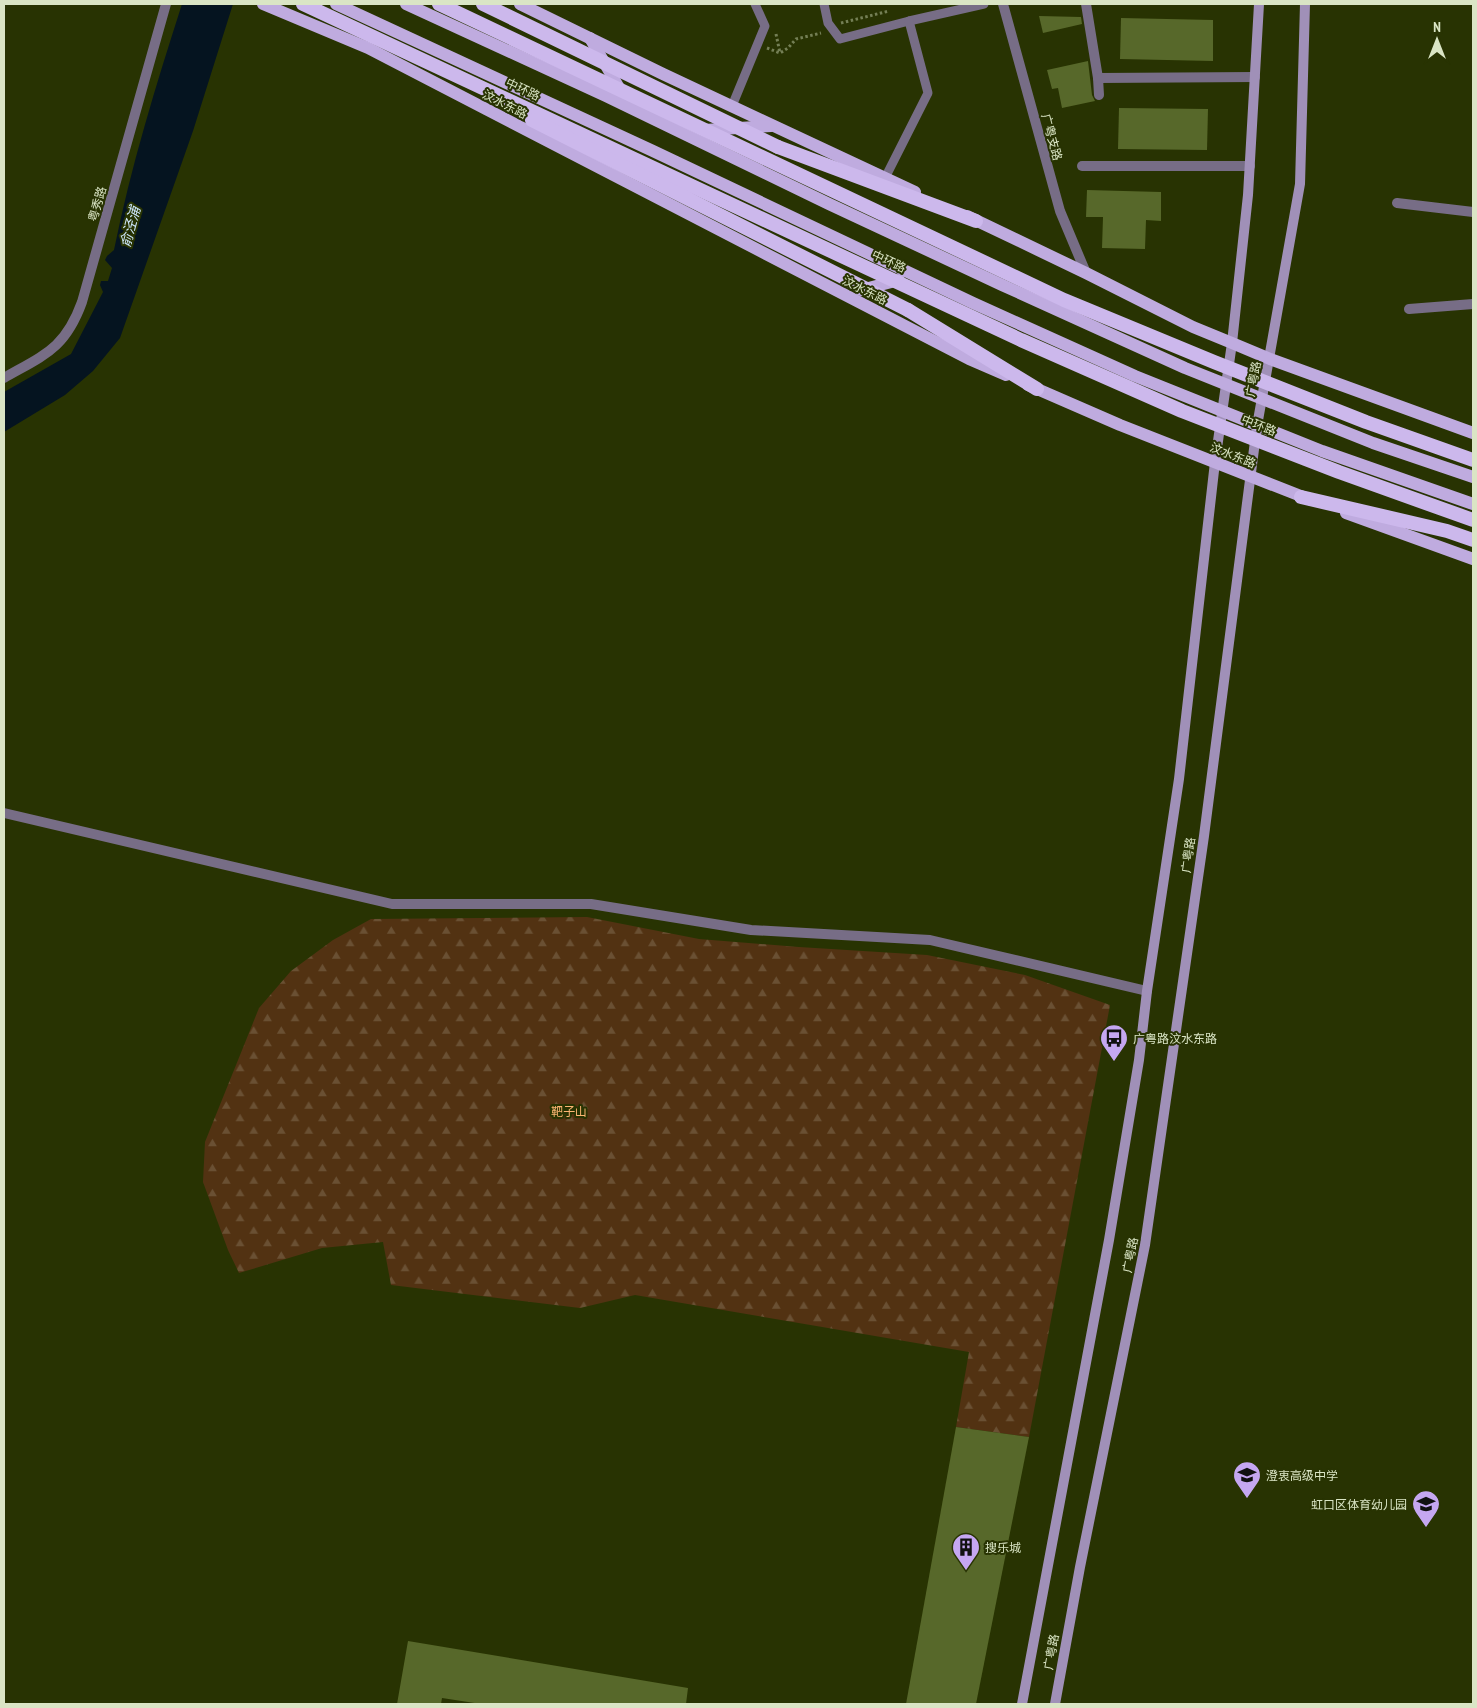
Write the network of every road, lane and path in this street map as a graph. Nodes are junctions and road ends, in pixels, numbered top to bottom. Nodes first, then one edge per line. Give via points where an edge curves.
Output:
1 (166, 4) edge
2 (263, 4) edge
3 (302, 4) edge
4 (336, 4) edge
5 (406, 4) edge
6 (438, 4) edge
7 (483, 4) edge
8 (520, 4) edge
9 (755, 4) edge
10 (824, 4) edge
11 (984, 4) edge
12 (1004, 4) edge
13 (1086, 4) edge
14 (1259, 4) edge
15 (1305, 4) edge
16 (909, 21) junction
17 (590, 38) junction
18 (1255, 77) junction
19 (1098, 78) junction
20 (1099, 95) dead end
21 (543, 101) junction
22 (732, 106) junction
23 (631, 108) junction
24 (774, 126) junction
25 (679, 132) junction
26 (588, 162) junction
27 (1082, 166) dead end
28 (1250, 166) junction
29 (885, 178) junction
30 (1397, 203) dead end
31 (1473, 212) edge
32 (976, 220) junction
33 (1086, 273) junction
34 (916, 276) junction
35 (844, 294) junction
36 (1473, 304) edge
37 (1408, 309) dead end
38 (1232, 344) junction
39 (1270, 359) junction
40 (4, 378) edge
41 (1225, 383) junction
42 (1037, 389) junction
43 (1262, 398) junction
44 (1222, 411) junction
45 (1257, 426) junction
46 (1473, 433) edge
47 (1473, 460) edge
48 (1214, 462) junction
49 (1250, 477) junction
50 (1473, 477) edge
51 (1302, 496) junction
52 (1473, 504) edge
53 (1473, 520) edge
54 (1473, 540) edge
55 (1473, 559) edge
56 (4, 813) edge
57 (1147, 991) junction
58 (1022, 1704) edge
59 (1055, 1704) edge

1 - 40 street, 粤秀路 via 76,318 60,344
2 - 26 main road, 汶水东路 via 368,48
3 - 42 highway, bridge via 908,310
3 - 53 highway, 中环路, bridge via 1021,340 1182,411
4 - 21 main road, 汶水东路
5 - 23 main road
6 - 47 highway, bridge via 1064,300 1357,418
7 - 32 highway, bridge via 778,147
8 - 17 main road
9 - 22 lane via 765,26
10 - 16 lane via 828,23 840,39
11 - 16 lane
12 - 33 street, 广粤支路 via 1060,211
13 - 19 street
14 - 18 main road, 广粤路
15 - 39 main road, 广粤路 via 1300,184
16 - 29 lane via 928,93
17 - 22 main road
17 - 23 main road
18 - 19 street
18 - 28 main road, 广粤路
19 - 20 street
21 - 26 main road
21 - 34 main road, 汶水东路
22 - 24 main road
23 - 25 main road
24 - 25 main road
24 - 29 main road
25 - 41 main road via 1002,285
26 - 35 main road, 汶水东路
27 - 28 street
28 - 38 main road, 广粤路
29 - 32 main road
30 - 31 street
32 - 33 main road
33 - 38 main road
34 - 35 main road
34 - 44 main road, 汶水东路 via 1085,354
35 - 42 main road, 汶水东路 via 969,359
36 - 37 street
38 - 39 main road
38 - 41 main road, 广粤路
39 - 43 main road, 广粤路
39 - 46 main road
41 - 43 main road
41 - 44 main road, 广粤路
42 - 48 main road, 汶水东路
43 - 45 main road, 广粤路
43 - 50 main road via 1373,443
44 - 45 main road, 汶水东路
44 - 48 main road, 广粤路
45 - 49 main road, 广粤路
45 - 52 main road, 汶水东路
48 - 49 main road, 汶水东路
48 - 57 main road, 广粤路 via 1179,779
49 - 51 main road, 汶水东路
49 - 59 main road, 广粤路 via 1204,836 1145,1245
51 - 54 highway
51 - 55 main road, 汶水东路
56 - 57 street via 392,904 591,904 751,930 930,940
57 - 58 main road, 广粤路 via 1109,1240

